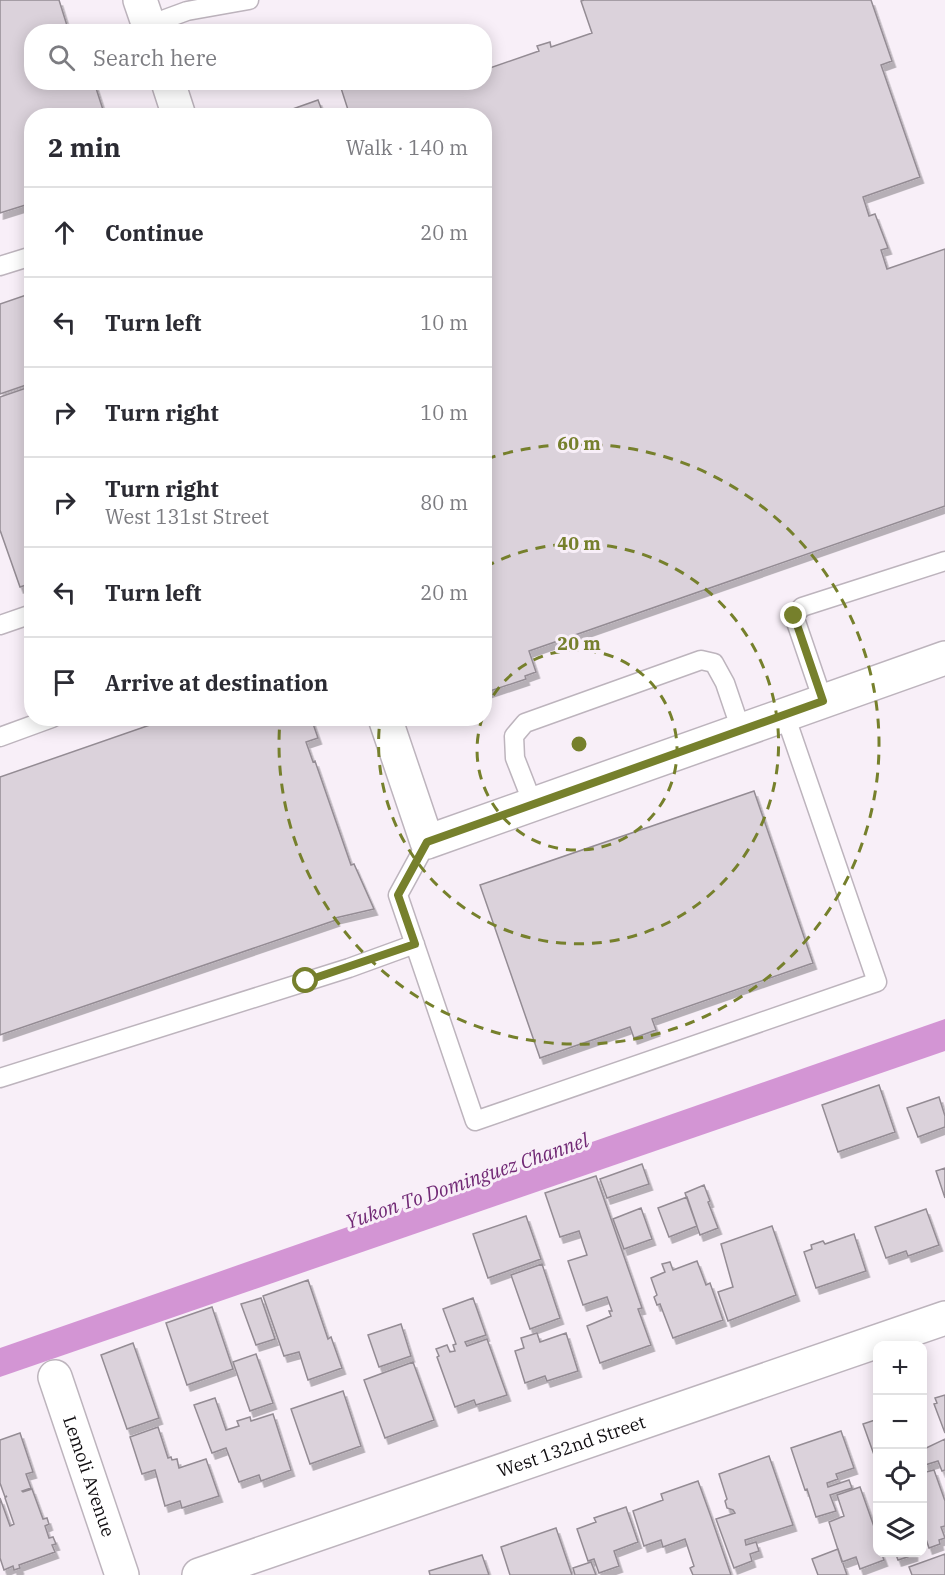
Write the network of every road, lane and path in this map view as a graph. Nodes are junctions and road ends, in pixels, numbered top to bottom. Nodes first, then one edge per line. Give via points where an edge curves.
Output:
1 (249, 0) edge
2 (147, 19) edge
3 (171, 90) edge
4 (176, 108) edge
5 (24, 258) edge
6 (0, 266) edge
7 (945, 561) edge
8 (24, 617) edge
9 (0, 625) edge
10 (945, 658) edge
11 (823, 701) junction
12 (785, 715) junction
13 (30, 726) edge
14 (388, 726) edge
15 (741, 730) junction
16 (0, 737) edge
17 (533, 804) junction
18 (427, 842) junction
19 (415, 944) junction
20 (0, 1078) edge
21 (945, 1318) edge
22 (55, 1377) dead end
23 (122, 1575) edge
24 (199, 1575) edge

1 - 2 lane
3 - 4 street
5 - 6 lane
7 - 11 lane via 802,607 794,616
8 - 9 lane
10 - 11 street
11 - 12 street
12 - 15 street
12 - 19 lane via 877,982 475,1121
13 - 16 lane
14 - 18 street
15 - 17 street
15 - 17 lane via 714,663 701,660 525,723 514,736 515,758
17 - 18 street
18 - 19 lane via 398,895
19 - 20 lane
21 - 24 street, West 132nd Street
22 - 23 street, Lemoli Avenue

